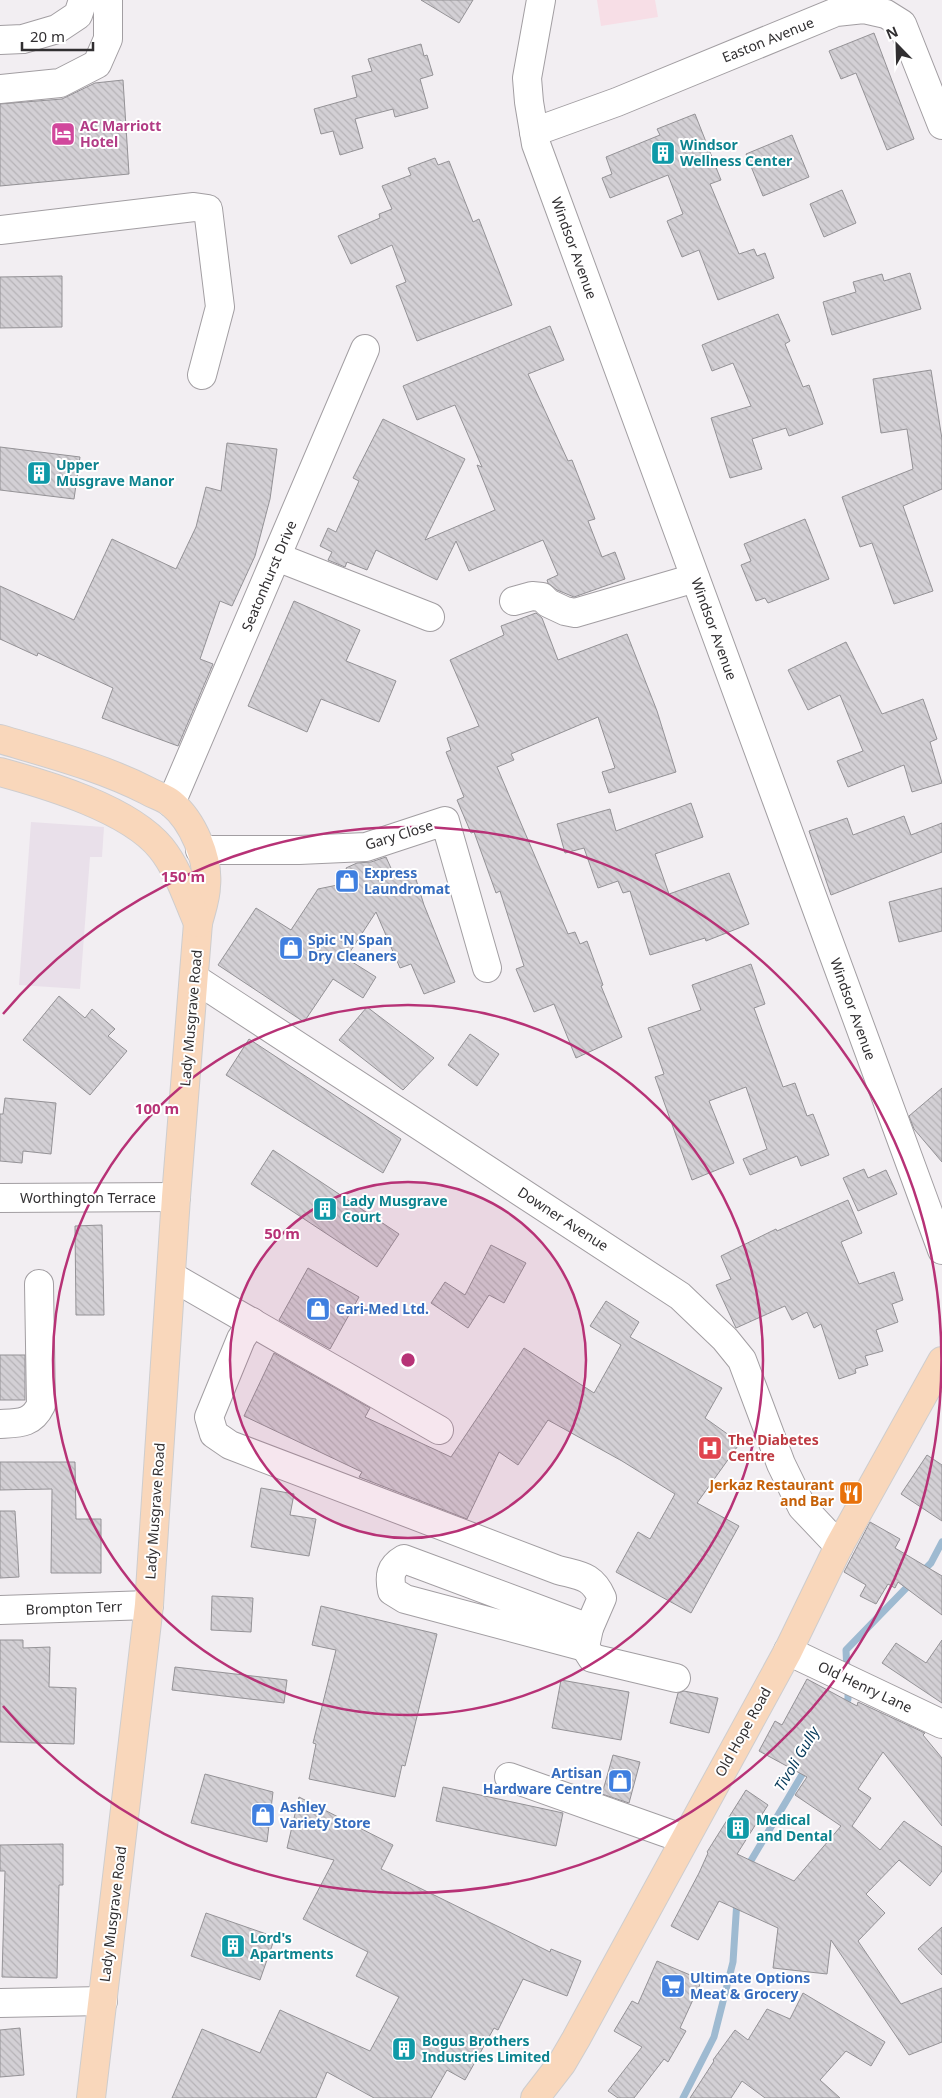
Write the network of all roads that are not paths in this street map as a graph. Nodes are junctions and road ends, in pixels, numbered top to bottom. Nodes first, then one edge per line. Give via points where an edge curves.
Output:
1 (83, 0) edge
2 (108, 0) edge
3 (542, 0) edge
4 (0, 40) edge
5 (0, 89) edge
6 (942, 125) edge
7 (534, 132) junction
8 (0, 230) edge
9 (365, 348) dead end
10 (202, 375) dead end
11 (278, 557) junction
12 (695, 578) junction
13 (514, 601) dead end
14 (430, 617) dead end
15 (0, 739) edge
16 (0, 772) edge
17 (171, 803) junction
18 (200, 850) junction
19 (198, 923) junction
20 (487, 968) dead end
21 (194, 978) junction
22 (176, 1197) junction
23 (0, 1198) edge
24 (942, 1250) edge
25 (171, 1276) junction
26 (39, 1284) dead end
27 (252, 1322) junction
28 (942, 1361) edge
29 (0, 1424) edge
30 (439, 1430) dead end
31 (839, 1546) junction
32 (149, 1605) junction
33 (0, 1610) edge
34 (587, 1637) junction
35 (788, 1651) junction
36 (676, 1678) dead end
37 (942, 1724) edge
38 (509, 1777) dead end
39 (684, 1839) junction
40 (103, 2001) junction
41 (0, 2004) edge
42 (91, 2098) edge
43 (535, 2098) edge

1 - 4 street via 78,16 57,29 24,39
2 - 5 street via 108,38 98,64 60,83
3 - 7 street, Windsor Avenue via 527,78
6 - 7 street, Easton Avenue via 902,24 886,14 864,9 836,12 617,102
7 - 12 street, Windsor Avenue via 543,165
8 - 10 street via 194,207 208,209 220,307
9 - 11 street, Seatonhurst Drive
11 - 14 street
11 - 17 street, Seatonhurst Drive
12 - 13 street via 575,613 548,603 542,597
12 - 24 street, Windsor Avenue
15 - 17 main road, Lady Musgrave Road via 97,769
16 - 19 main road, Lady Musgrave Road via 67,793 130,820 145,831 175,869
17 - 18 main road, Lady Musgrave Road via 183,816
18 - 19 main road, Lady Musgrave Road via 207,884
18 - 20 street, Gary Close via 366,847 445,821
19 - 21 main road, Lady Musgrave Road
21 - 22 main road, Lady Musgrave Road
21 - 31 street, Downer Avenue via 680,1296 742,1360 781,1464 802,1507
22 - 23 street, Worthington Terrace
22 - 25 main road, Lady Musgrave Road
25 - 27 street
25 - 32 main road, Lady Musgrave Road
26 - 29 street via 41,1405 29,1420
27 - 30 street
27 - 34 street via 241,1339 209,1417 214,1434 230,1445 587,1579 597,1586 602,1598
28 - 31 main road, Old Hope Road
31 - 35 main road, Old Hope Road
32 - 33 street, Brompton Terr
32 - 40 main road, Lady Musgrave Road
34 - 34 street via 404,1559 395,1564 390,1577 392,1591 405,1599
34 - 36 street via 592,1658
35 - 37 street, Old Henry Lane
35 - 39 main road, Old Hope Road
38 - 39 street
39 - 43 main road, Old Hope Road via 567,2055
40 - 41 street
40 - 42 main road, Lady Musgrave Road

